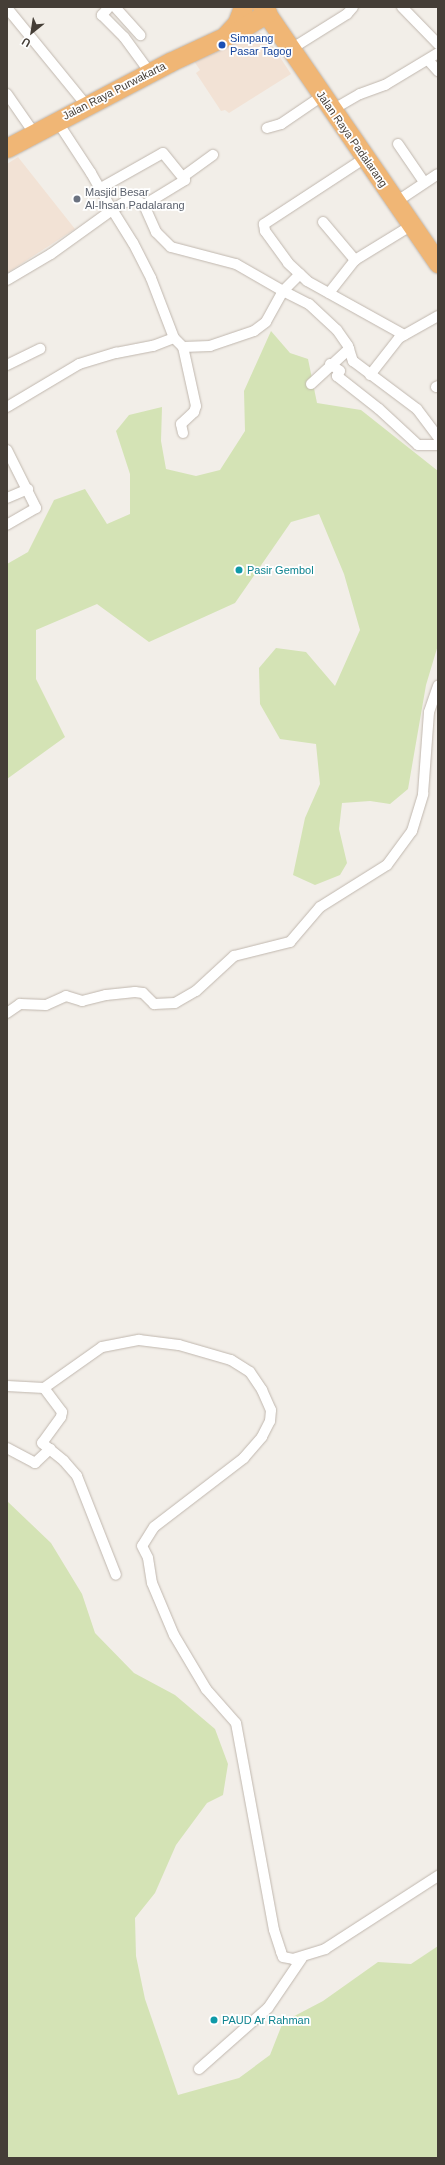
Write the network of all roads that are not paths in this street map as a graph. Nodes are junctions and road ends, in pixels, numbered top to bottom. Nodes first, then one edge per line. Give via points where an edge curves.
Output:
1 (110, 7) edge
2 (115, 7) edge
3 (243, 7) edge
4 (353, 7) edge
5 (402, 7) edge
6 (12, 9) edge
7 (265, 9) edge
8 (140, 35) dead end
9 (223, 39) junction
10 (438, 44) edge
11 (291, 50) junction
12 (438, 53) edge
13 (428, 60) junction
14 (438, 71) edge
15 (151, 74) junction
16 (7, 94) edge
17 (327, 103) junction
18 (87, 106) junction
19 (57, 121) junction
20 (267, 128) dead end
21 (34, 133) junction
22 (398, 144) dead end
23 (7, 148) edge
24 (213, 155) dead end
25 (365, 158) junction
26 (438, 174) edge
27 (184, 176) junction
28 (424, 182) junction
29 (99, 189) junction
30 (396, 202) junction
31 (144, 205) junction
32 (112, 210) junction
33 (323, 222) dead end
34 (412, 224) junction
35 (355, 260) junction
36 (438, 263) edge
37 (300, 274) junction
38 (7, 280) edge
39 (284, 291) junction
40 (329, 293) junction
41 (438, 316) edge
42 (404, 335) junction
43 (174, 338) junction
44 (183, 347) junction
45 (40, 349) dead end
46 (349, 349) junction
47 (330, 364) junction
48 (7, 365) edge
49 (370, 375) junction
50 (311, 384) dead end
51 (7, 407) edge
52 (183, 433) dead end
53 (438, 437) edge
54 (438, 446) edge
55 (7, 450) edge
56 (28, 490) junction
57 (7, 498) edge
58 (7, 525) edge
59 (438, 686) edge
60 (7, 1013) edge
61 (7, 1386) edge
62 (44, 1388) junction
63 (7, 1448) edge
64 (50, 1450) junction
65 (116, 1575) dead end
66 (438, 1876) edge
67 (302, 1958) junction
68 (199, 2069) dead end

1 - 15 street via 102,15 124,37
2 - 8 street
3 - 9 highway, Jalan Raya Purwakarta via 237,23
4 - 11 street via 347,14
5 - 10 street
6 - 18 street
7 - 9 highway, Jalan Raya Purwakarta
7 - 11 highway, Jalan Raya Padalarang
9 - 15 highway, Jalan Raya Purwakarta
11 - 17 highway, Jalan Raya Padalarang
12 - 13 street
13 - 14 street
13 - 17 street
15 - 18 highway, Jalan Raya Purwakarta
16 - 21 street
17 - 20 street
17 - 25 highway, Jalan Raya Padalarang
18 - 19 highway, Jalan Raya Purwakarta
19 - 21 highway, Jalan Raya Purwakarta
19 - 29 street
21 - 23 highway, Jalan Raya Purwakarta
22 - 28 street
24 - 27 street
25 - 30 highway, Jalan Raya Padalarang
25 - 37 street via 264,224 273,245
26 - 28 street
27 - 29 street via 163,154
27 - 31 street via 184,182
28 - 30 street
29 - 32 street
30 - 34 highway, Jalan Raya Padalarang
31 - 32 street via 132,200
31 - 39 street via 156,232 171,248 236,264
32 - 38 street via 51,254
32 - 43 street via 151,278
33 - 35 street
34 - 35 street
34 - 36 highway, Jalan Raya Padalarang
35 - 40 street
37 - 39 street
37 - 40 street
39 - 44 street via 266,322 254,331 210,346
39 - 46 street via 321,313 337,330
40 - 42 street
41 - 42 street
42 - 49 street
43 - 44 street
43 - 51 street via 153,346 79,364
44 - 52 street via 196,406 194,412 181,424
45 - 48 street
46 - 47 street
46 - 49 street via 353,361
47 - 50 street
47 - 54 street via 340,371 337,376 379,409 418,445
49 - 53 street via 417,408
55 - 56 street
56 - 57 street
56 - 58 street via 35,510
59 - 60 street via 429,712 423,794 412,831 387,865 320,906 290,942 234,956 196,991 175,1004 154,1004 143,993 135,992 82,1001 66,996 46,1005 20,1004
61 - 62 street
62 - 64 street via 62,1412 61,1417 42,1441
62 - 67 street via 102,1348 139,1340 179,1345 231,1360 250,1372 268,1401 270,1421 255,1447 159,1522 142,1546 148,1558 152,1583 174,1636 206,1689 236,1723 278,1948 283,1957
63 - 64 street via 35,1463
64 - 65 street via 77,1476
66 - 67 street via 341,1940
67 - 68 street via 268,2008

